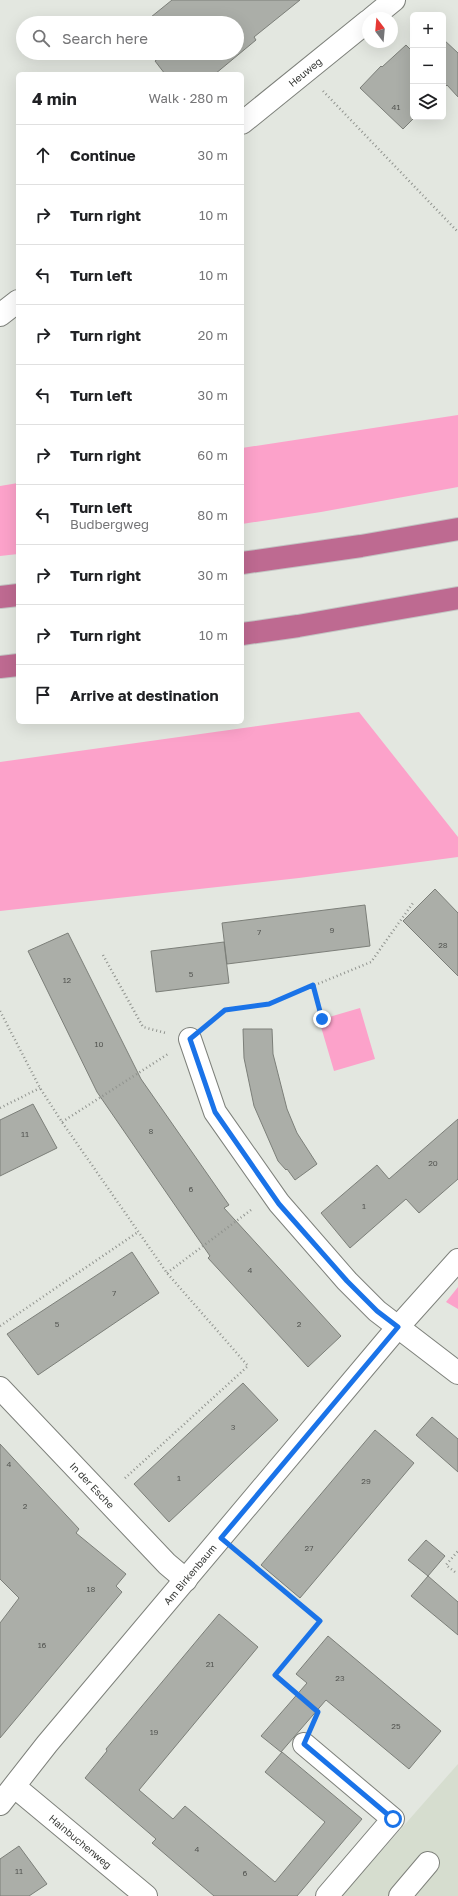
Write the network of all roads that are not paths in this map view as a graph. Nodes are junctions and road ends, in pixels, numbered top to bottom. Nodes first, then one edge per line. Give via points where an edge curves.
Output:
1 (394, 0) edge
2 (379, 12) edge
3 (362, 26) edge
4 (244, 121) edge
5 (16, 303) edge
6 (0, 315) edge
7 (458, 529) edge
8 (244, 564) edge
9 (16, 595) edge
10 (0, 597) edge
11 (458, 598) edge
12 (244, 634) edge
13 (16, 665) edge
14 (0, 667) edge
15 (190, 1039) road end
16 (458, 1260) edge
17 (398, 1327) junction
18 (458, 1373) edge
19 (0, 1388) edge
20 (186, 1580) junction
21 (304, 1744) road end
22 (15, 1787) junction
23 (0, 1804) edge
24 (428, 1863) dead end
25 (146, 1896) edge
26 (327, 1896) edge
27 (400, 1896) edge

1 - 2 street
3 - 4 street, Heuweg
5 - 6 street
7 - 8 highway
9 - 10 highway
11 - 12 highway
13 - 14 highway
15 - 17 street via 215,1112 273,1194 347,1281 377,1311
16 - 17 street, Am Birkenbaum
17 - 18 street
17 - 20 street, Am Birkenbaum
19 - 20 street, In der Esche via 167,1564
20 - 22 street, Am Birkenbaum via 47,1744
21 - 26 street via 393,1819
22 - 23 street, Am Birkenbaum
22 - 25 street, Hainbuchenweg
24 - 27 street

